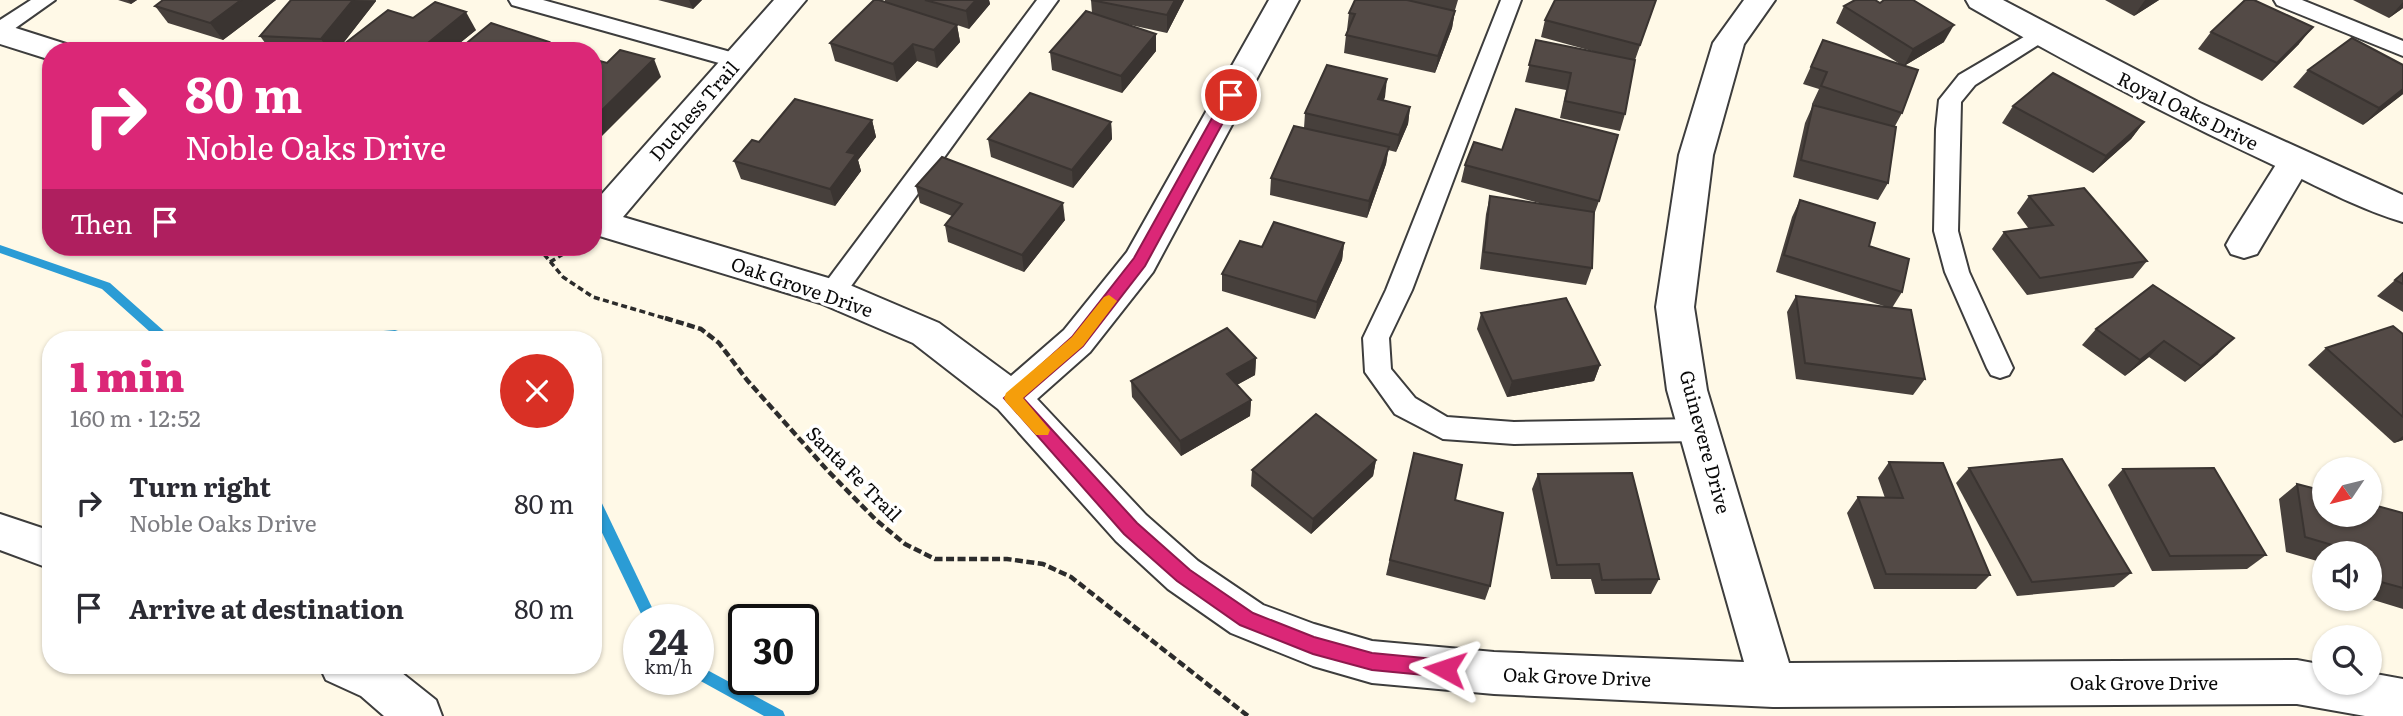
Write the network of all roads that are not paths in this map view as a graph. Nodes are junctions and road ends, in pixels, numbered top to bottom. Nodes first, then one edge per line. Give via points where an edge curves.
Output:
1 (45, 0) edge
2 (519, 0) edge
3 (791, 0) edge
4 (1048, 0) edge
5 (1284, 0) edge
6 (1511, 0) edge
7 (1760, 0) edge
8 (1981, 0) edge
9 (2284, 0) edge
10 (0, 31) edge
11 (2039, 35) junction
12 (42, 46) edge
13 (2403, 49) edge
14 (737, 61) junction
15 (2294, 163) junction
16 (2403, 209) edge
17 (602, 215) edge
18 (602, 233) edge
19 (2244, 245) dead end
20 (832, 293) junction
21 (2000, 368) dead end
22 (1012, 398) junction
23 (1699, 430) junction
24 (0, 532) edge
25 (42, 547) edge
26 (362, 674) edge
27 (1773, 685) junction
28 (2403, 701) edge
29 (419, 716) edge

1 - 10 lane
2 - 14 lane
3 - 14 street, Duchess Trail
4 - 20 lane
5 - 22 street via 1140,262 1077,341
6 - 23 lane via 1399,290 1376,338 1378,372 1405,406 1443,428 1514,433
7 - 23 street, Guinevere Drive via 1729,43 1696,155 1675,307 1687,390
8 - 11 street, Royal Oaks Drive
9 - 13 lane
10 - 12 street
11 - 15 street, Royal Oaks Drive
11 - 21 lane via 1967,80 1950,100 1947,231 1956,272
14 - 17 street, Duchess Trail
15 - 16 street, Royal Oaks Drive
15 - 19 street
18 - 20 street, Oak Grove Drive
20 - 22 street, Oak Grove Drive via 926,332
22 - 27 street, Oak Grove Drive via 1131,528 1183,575 1247,619 1313,645 1372,662 1494,673
23 - 27 street, Guinevere Drive
24 - 25 street
26 - 29 street
27 - 28 street, Oak Grove Drive via 2297,682

